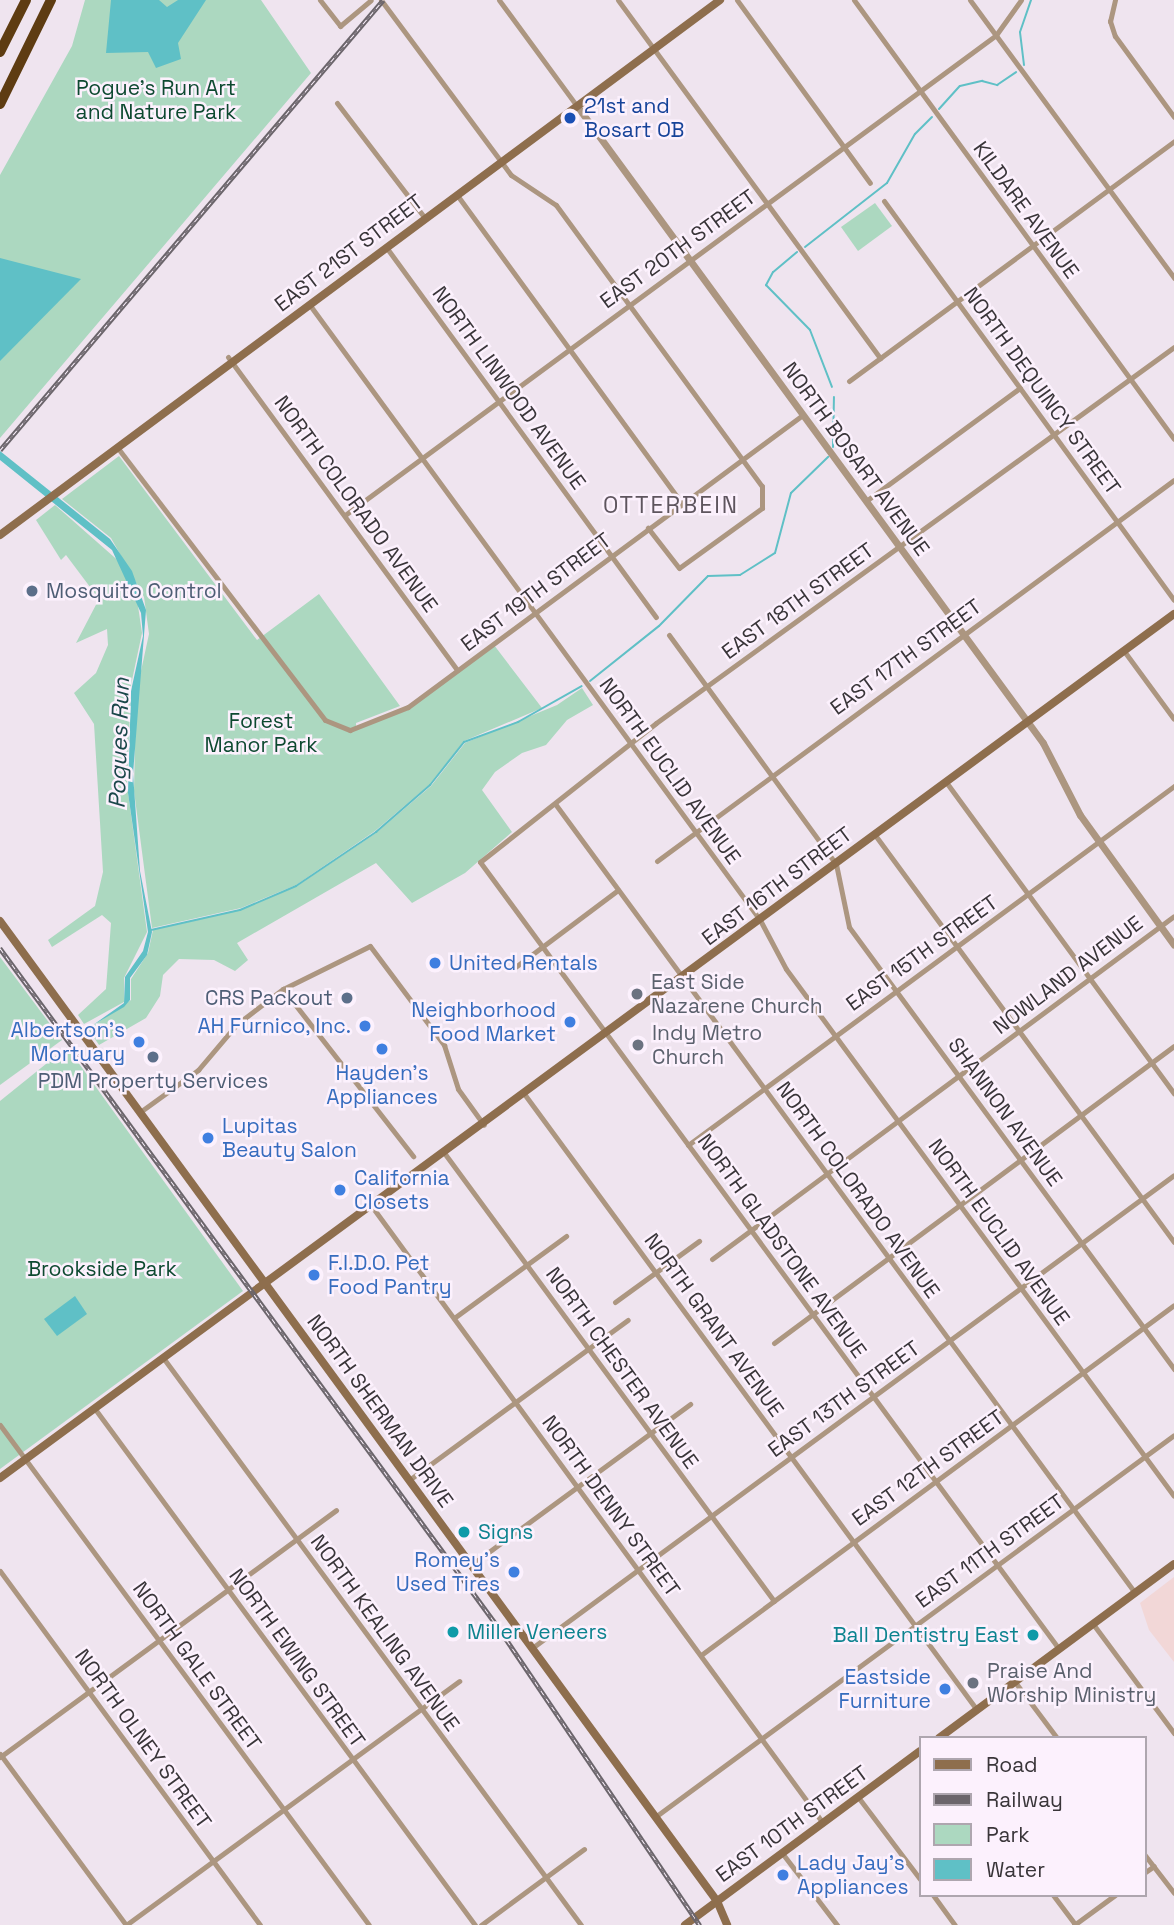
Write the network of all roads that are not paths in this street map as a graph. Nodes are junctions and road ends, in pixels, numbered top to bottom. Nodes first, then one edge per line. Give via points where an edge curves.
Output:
1 (26, 0) edge
2 (51, 0) edge
3 (320, 0) edge
4 (371, 0) edge
5 (381, 0) edge
6 (499, 0) edge
7 (618, 0) edge
8 (720, 0) edge
9 (737, 0) edge
10 (853, 0) edge
11 (970, 0) edge
12 (1021, 0) edge
13 (1115, 0) edge
14 (996, 35) junction
15 (654, 48) junction
16 (0, 52) edge
17 (920, 91) junction
18 (337, 103) dead end
19 (0, 104) edge
20 (577, 106) junction
21 (1174, 117) edge
22 (1174, 141) edge
23 (844, 147) junction
24 (501, 162) junction
25 (870, 183) dead end
26 (1109, 189) junction
27 (457, 195) junction
28 (884, 201) dead end
29 (767, 203) junction
30 (425, 218) junction
31 (1032, 245) junction
32 (386, 247) junction
33 (689, 261) junction
34 (1174, 278) edge
35 (957, 301) junction
36 (309, 304) junction
37 (629, 304) junction
38 (1174, 347) edge
39 (569, 349) junction
40 (880, 358) junction
41 (230, 359) junction
42 (1130, 379) junction
43 (849, 381) dead end
44 (1020, 388) junction
45 (498, 401) junction
46 (802, 415) junction
47 (1053, 433) junction
48 (1174, 439) edge
49 (117, 447) junction
50 (422, 458) junction
51 (743, 459) junction
52 (1174, 480) edge
53 (866, 501) junction
54 (682, 504) junction
55 (345, 515) junction
56 (1117, 522) junction
57 (648, 528) junction
58 (0, 535) edge
59 (898, 546) junction
60 (611, 555) junction
61 (1174, 600) edge
62 (534, 612) junction
63 (1174, 614) edge
64 (656, 617) dead end
65 (963, 634) junction
66 (669, 635) dead end
67 (1124, 651) junction
68 (457, 670) junction
69 (707, 687) junction
70 (1174, 719) edge
71 (1027, 722) junction
72 (632, 746) junction
73 (772, 775) junction
74 (946, 782) junction
75 (1174, 786) edge
76 (556, 805) junction
77 (695, 832) junction
78 (875, 835) junction
79 (1098, 842) junction
80 (657, 861) dead end
81 (480, 862) joint
82 (836, 864) junction
83 (618, 890) junction
84 (1028, 894) junction
85 (1174, 916) edge
86 (760, 920) junction
87 (0, 921) edge
88 (1160, 926) junction
89 (1174, 945) edge
90 (541, 947) junction
91 (957, 947) junction
92 (514, 968) dead end
93 (683, 978) junction
94 (1090, 978) junction
95 (283, 989) junction
96 (897, 991) junction
97 (1019, 1031) junction
98 (606, 1034) junction
99 (836, 1036) junction
100 (1174, 1046) edge
101 (1152, 1063) junction
102 (959, 1076) junction
103 (764, 1089) junction
104 (1174, 1093) edge
105 (525, 1095) junction
106 (141, 1112) junction
107 (1081, 1115) junction
108 (898, 1121) junction
109 (484, 1125) junction
110 (688, 1145) junction
111 (445, 1154) junction
112 (413, 1156) dead end
113 (1020, 1160) junction
114 (827, 1173) junction
115 (1174, 1175) edge
116 (1142, 1199) junction
117 (960, 1205) junction
118 (373, 1208) junction
119 (750, 1230) junction
120 (566, 1236) dead end
121 (699, 1241) dead end
122 (1174, 1242) edge
123 (1082, 1243) junction
124 (888, 1257) junction
125 (712, 1259) dead end
126 (527, 1265) junction
127 (656, 1273) junction
128 (266, 1286) junction
129 (1021, 1288) junction
130 (615, 1303) dead end
131 (1174, 1305) edge
132 (813, 1314) junction
133 (454, 1318) junction
134 (628, 1320) dead end
135 (1144, 1328) junction
136 (950, 1341) junction
137 (774, 1343) dead end
138 (589, 1349) junction
139 (164, 1359) junction
140 (1174, 1368) edge
141 (1083, 1373) junction
142 (873, 1397) junction
143 (515, 1402) junction
144 (690, 1404) dead end
145 (94, 1409) junction
146 (0, 1425) edge
147 (1012, 1425) junction
148 (651, 1433) junction
149 (1174, 1435) edge
150 (1145, 1456) junction
151 (792, 1457) junction
152 (26, 1460) junction
153 (0, 1478) edge
154 (409, 1480) junction
155 (936, 1482) junction
156 (577, 1486) junction
157 (1174, 1496) edge
158 (1073, 1509) junction
159 (336, 1510) dead end
160 (712, 1516) junction
161 (297, 1539) junction
162 (854, 1542) junction
163 (471, 1564) junction
164 (1174, 1564) edge
165 (997, 1565) junction
166 (638, 1570) junction
167 (0, 1571) edge
168 (228, 1590) junction
169 (1135, 1593) junction
170 (774, 1601) junction
171 (1093, 1625) junction
172 (915, 1626) junction
173 (159, 1640) junction
174 (532, 1648) junction
175 (1059, 1649) junction
176 (701, 1656) junction
177 (459, 1681) dead end
178 (1015, 1682) junction
179 (89, 1691) junction
180 (421, 1709) junction
181 (977, 1710) junction
182 (1174, 1733) edge
183 (942, 1736) edge
184 (1056, 1736) edge
185 (762, 1739) junction
186 (918, 1752) edge
187 (1, 1756) edge
188 (352, 1759) junction
189 (858, 1797) junction
190 (284, 1810) junction
191 (655, 1817) junction
192 (823, 1823) junction
193 (584, 1849) dead end
194 (782, 1853) junction
195 (1146, 1856) edge
196 (213, 1861) junction
197 (1154, 1866) junction
198 (1146, 1872) edge
199 (918, 1876) edge
200 (545, 1877) junction
201 (1174, 1893) edge
202 (934, 1897) edge
203 (1054, 1897) edge
204 (1112, 1897) edge
205 (717, 1901) junction
206 (126, 1925) edge
207 (261, 1925) edge
208 (369, 1925) edge
209 (475, 1925) edge
210 (481, 1925) edge
211 (581, 1925) edge
212 (685, 1925) edge
213 (727, 1925) edge
214 (836, 1925) edge
215 (955, 1925) edge
216 (1075, 1925) edge

1 - 16 highway
2 - 19 highway
3 - 4 street via 340,26
5 - 24 street
6 - 20 street, NORTH BOSART AVENUE
7 - 15 street
8 - 15 main road, EAST 21ST STREET
9 - 23 street
10 - 17 street, KILDARE AVENUE
11 - 14 street
12 - 14 street, EAST 20TH STREET
13 - 21 street via 1111,15 1115,36
14 - 17 street, EAST 20TH STREET
14 - 26 street
15 - 20 main road, EAST 21ST STREET
15 - 29 street
17 - 23 street, EAST 20TH STREET
17 - 31 street, KILDARE AVENUE
18 - 30 street
20 - 24 main road, EAST 21ST STREET
20 - 33 street, NORTH BOSART AVENUE
22 - 26 street
23 - 25 street
23 - 29 street, EAST 20TH STREET
24 - 27 main road, EAST 21ST STREET
24 - 37 street via 516,181 554,203
26 - 31 street
26 - 34 street
27 - 30 main road, EAST 21ST STREET
27 - 39 street
28 - 35 street, NORTH DEQUINCY STREET
29 - 33 street, EAST 20TH STREET
29 - 40 street
30 - 32 main road, EAST 21ST STREET
31 - 35 street
31 - 42 street, KILDARE AVENUE
32 - 36 main road, EAST 21ST STREET
32 - 45 street, NORTH LINWOOD AVENUE
33 - 37 street, EAST 20TH STREET
33 - 46 street, NORTH BOSART AVENUE
35 - 40 street
35 - 44 street, NORTH DEQUINCY STREET
36 - 41 main road, EAST 21ST STREET
36 - 50 street, NORTH EUCLID AVENUE
37 - 39 street, EAST 20TH STREET
37 - 51 street
38 - 42 street, EAST 18TH STREET
39 - 45 street, EAST 20TH STREET
39 - 54 street
40 - 43 street
41 - 49 main road, EAST 21ST STREET
41 - 55 street, NORTH COLORADO AVENUE
42 - 47 street, EAST 18TH STREET
42 - 48 street, KILDARE AVENUE
44 - 47 street, NORTH DEQUINCY STREET
44 - 53 street
45 - 50 street, EAST 20TH STREET
45 - 60 street, NORTH LINWOOD AVENUE
46 - 51 street, EAST 19TH STREET
46 - 53 street, NORTH BOSART AVENUE
47 - 56 street, NORTH DEQUINCY STREET
47 - 59 street, EAST 18TH STREET
49 - 58 main road, EAST 21ST STREET
49 - 68 street, EAST 19TH STREET via 325,720 341,729 408,707
50 - 55 street, EAST 20TH STREET
50 - 62 street, NORTH EUCLID AVENUE
51 - 54 street, EAST 19TH STREET
51 - 57 street via 765,499 762,508 683,566 674,566
52 - 56 street, EAST 17TH STREET
53 - 59 street, NORTH BOSART AVENUE
54 - 57 street, EAST 19TH STREET
55 - 68 street, NORTH COLORADO AVENUE
56 - 61 street, NORTH DEQUINCY STREET
56 - 65 street, EAST 17TH STREET
57 - 60 street, EAST 19TH STREET
59 - 65 street, NORTH BOSART AVENUE
59 - 69 street, EAST 18TH STREET
60 - 62 street, EAST 19TH STREET
60 - 64 street, NORTH LINWOOD AVENUE
62 - 68 street, EAST 19TH STREET
62 - 72 street, NORTH EUCLID AVENUE
63 - 67 main road, EAST 16TH STREET
65 - 71 street, NORTH BOSART AVENUE
65 - 73 street, EAST 17TH STREET
66 - 69 street
67 - 70 street
67 - 71 main road, EAST 16TH STREET
69 - 72 street, EAST 18TH STREET
69 - 73 street
71 - 74 main road, EAST 16TH STREET
71 - 79 street, NORTH BOSART AVENUE
72 - 76 street, EAST 18TH STREET
72 - 77 street, NORTH EUCLID AVENUE
73 - 77 street, EAST 17TH STREET
73 - 82 street
74 - 78 main road, EAST 16TH STREET
74 - 84 street
75 - 79 street, EAST 15TH STREET
76 - 81 street, EAST 18TH STREET
76 - 83 street, NORTH COLORADO AVENUE
77 - 80 street, EAST 17TH STREET
77 - 86 street, NORTH EUCLID AVENUE
78 - 82 main road, EAST 16TH STREET
78 - 91 street
79 - 84 street, EAST 15TH STREET
79 - 88 street, NORTH BOSART AVENUE
81 - 90 street, NORTH GLADSTONE AVENUE
82 - 86 main road, EAST 16TH STREET
82 - 96 street, SHANNON AVENUE via 848,924
83 - 90 street
83 - 93 street, NORTH COLORADO AVENUE
84 - 91 street, EAST 15TH STREET
84 - 94 street
85 - 88 street, NOWLAND AVENUE
86 - 93 main road, EAST 16TH STREET
86 - 99 street, NORTH EUCLID AVENUE via 786,969
87 - 106 main road, NORTH SHERMAN DRIVE
88 - 89 street, NORTH BOSART AVENUE
88 - 94 street, NOWLAND AVENUE
90 - 92 street
90 - 98 street, NORTH GLADSTONE AVENUE
91 - 96 street, EAST 15TH STREET
91 - 97 street
93 - 98 main road, EAST 16TH STREET
93 - 103 street, NORTH COLORADO AVENUE
94 - 97 street, NOWLAND AVENUE
94 - 101 street
95 - 106 street via 237,1024 194,1073
95 - 109 street via 370,946 444,1045 458,1089
95 - 112 street
96 - 99 street, EAST 15TH STREET
96 - 102 street, SHANNON AVENUE
97 - 102 street, NOWLAND AVENUE
97 - 107 street
98 - 105 main road, EAST 16TH STREET
98 - 110 street, NORTH GLADSTONE AVENUE
99 - 103 street, EAST 15TH STREET
99 - 108 street, NORTH EUCLID AVENUE
100 - 101 street
101 - 104 street
101 - 107 street
102 - 108 street, NOWLAND AVENUE
102 - 113 street, SHANNON AVENUE
103 - 110 street, EAST 15TH STREET
103 - 114 street, NORTH COLORADO AVENUE
105 - 109 main road, EAST 16TH STREET
105 - 127 street, NORTH GRANT AVENUE
106 - 128 main road, NORTH SHERMAN DRIVE
107 - 113 street
107 - 116 street
108 - 114 street, NOWLAND AVENUE
108 - 117 street, NORTH EUCLID AVENUE
109 - 111 main road, EAST 16TH STREET
110 - 119 street, NORTH GLADSTONE AVENUE
111 - 118 main road, EAST 16TH STREET
111 - 126 street, NORTH CHESTER AVENUE
113 - 117 street
113 - 123 street, SHANNON AVENUE
114 - 119 street, NOWLAND AVENUE
114 - 124 street, NORTH COLORADO AVENUE
115 - 116 street, EAST 13TH STREET
116 - 122 street
116 - 123 street, EAST 13TH STREET
117 - 124 street
117 - 129 street, NORTH EUCLID AVENUE
118 - 128 main road, EAST 16TH STREET
118 - 133 street, NORTH DENNY STREET
119 - 125 street, NOWLAND AVENUE
119 - 132 street, NORTH GLADSTONE AVENUE
120 - 126 street
121 - 127 street
123 - 129 street, EAST 13TH STREET
123 - 135 street, SHANNON AVENUE
124 - 132 street
124 - 136 street, NORTH COLORADO AVENUE
126 - 133 street
126 - 138 street, NORTH CHESTER AVENUE
127 - 130 street
127 - 151 street, NORTH GRANT AVENUE
128 - 139 main road, EAST 16TH STREET
128 - 154 main road, NORTH SHERMAN DRIVE
129 - 136 street, EAST 13TH STREET
129 - 141 street, NORTH EUCLID AVENUE
131 - 135 street, EAST 12TH STREET
132 - 137 street
132 - 142 street, NORTH GLADSTONE AVENUE
133 - 143 street, NORTH DENNY STREET
134 - 138 street
135 - 140 street, SHANNON AVENUE
135 - 141 street, EAST 12TH STREET
136 - 142 street, EAST 13TH STREET
136 - 147 street, NORTH COLORADO AVENUE
138 - 143 street
138 - 148 street, NORTH CHESTER AVENUE
139 - 145 main road, EAST 16TH STREET
139 - 161 street, NORTH KEALING AVENUE
141 - 147 street, EAST 12TH STREET
141 - 150 street, NORTH EUCLID AVENUE
142 - 151 street, EAST 13TH STREET
142 - 155 street, NORTH GLADSTONE AVENUE
143 - 154 street
143 - 156 street, NORTH DENNY STREET
144 - 148 street
145 - 152 main road, EAST 16TH STREET
145 - 168 street, NORTH EWING STREET
146 - 152 street, NORTH GALE STREET
147 - 155 street, EAST 12TH STREET
147 - 158 street, NORTH COLORADO AVENUE
148 - 156 street
148 - 160 street, NORTH CHESTER AVENUE
149 - 150 street, EAST 11TH STREET
150 - 157 street, NORTH EUCLID AVENUE
150 - 158 street, EAST 11TH STREET
151 - 160 street, EAST 13TH STREET
151 - 162 street, NORTH GRANT AVENUE
152 - 153 main road, EAST 16TH STREET
152 - 173 street, NORTH GALE STREET
154 - 163 main road, NORTH SHERMAN DRIVE
155 - 162 street, EAST 12TH STREET
155 - 165 street, NORTH GLADSTONE AVENUE
156 - 163 street
156 - 166 street, NORTH DENNY STREET
158 - 165 street, EAST 11TH STREET
158 - 169 street, NORTH COLORADO AVENUE
159 - 161 street
160 - 166 street, EAST 13TH STREET
160 - 170 street, NORTH CHESTER AVENUE
161 - 168 street
161 - 180 street, NORTH KEALING AVENUE
162 - 170 street, EAST 12TH STREET
162 - 172 street, NORTH GRANT AVENUE
163 - 174 main road, NORTH SHERMAN DRIVE
164 - 169 main road
165 - 172 street, EAST 11TH STREET
165 - 175 street, NORTH GLADSTONE AVENUE
166 - 174 street, EAST 13TH STREET
166 - 176 street, NORTH DENNY STREET
167 - 179 street, NORTH OLNEY STREET
168 - 173 street
168 - 188 street, NORTH EWING STREET
169 - 171 main road
170 - 176 street, EAST 12TH STREET
171 - 175 main road
171 - 182 street
172 - 181 street, NORTH GRANT AVENUE
172 - 185 street, EAST 11TH STREET
173 - 179 street
173 - 190 street, NORTH GALE STREET
174 - 191 main road, NORTH SHERMAN DRIVE
175 - 178 main road
176 - 185 street, NORTH DENNY STREET
177 - 180 street
178 - 181 main road
178 - 184 street
179 - 187 street
179 - 196 street, NORTH OLNEY STREET
180 - 188 street
180 - 200 street, NORTH KEALING AVENUE
181 - 183 main road
185 - 191 street, EAST 11TH STREET
185 - 192 street, NORTH DENNY STREET
186 - 189 main road, EAST 10TH STREET
187 - 206 street
188 - 190 street
188 - 209 street, NORTH EWING STREET
189 - 192 main road, EAST 10TH STREET
189 - 199 street
190 - 196 street
190 - 208 street, NORTH GALE STREET
191 - 205 main road, NORTH SHERMAN DRIVE
192 - 194 main road, EAST 10TH STREET
193 - 200 street
194 - 205 main road, EAST 10TH STREET
194 - 214 street
195 - 197 street
196 - 206 street
196 - 207 street, NORTH OLNEY STREET
197 - 198 street
197 - 201 street
200 - 210 street
200 - 211 street, NORTH KEALING AVENUE
202 - 215 street
203 - 216 street
204 - 216 street
205 - 212 main road, EAST 10TH STREET
205 - 213 main road, NORTH SHERMAN DRIVE

